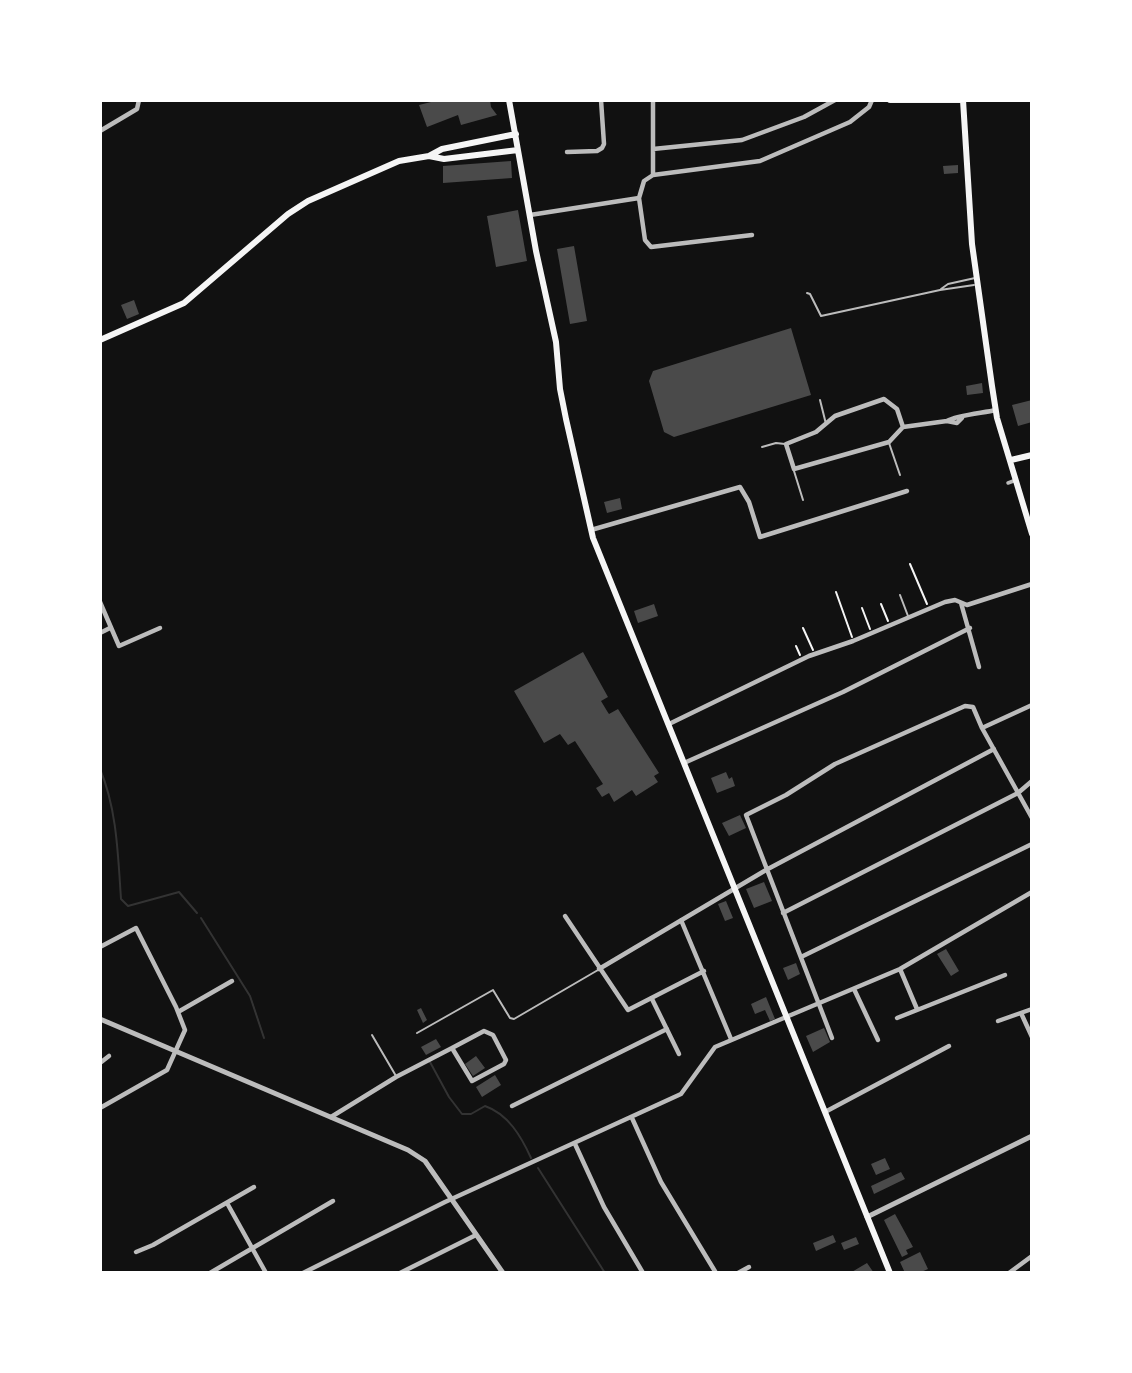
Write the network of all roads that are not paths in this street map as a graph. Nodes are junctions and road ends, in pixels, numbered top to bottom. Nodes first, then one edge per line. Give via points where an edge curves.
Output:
1 (139, 100) edge
2 (509, 100) edge
3 (601, 100) edge
4 (653, 100) edge
5 (835, 100) edge
6 (872, 100) edge
7 (890, 100) edge
8 (963, 100) edge
9 (100, 131) edge
10 (516, 134) junction
11 (653, 149) junction
12 (518, 150) junction
13 (567, 152) dead end
14 (429, 156) junction
15 (651, 175) junction
16 (639, 198) junction
17 (530, 215) junction
18 (752, 235) dead end
19 (977, 281) junction
20 (940, 290) junction
21 (807, 293) dead end
22 (100, 340) edge
23 (820, 400) dead end
24 (996, 410) junction
25 (826, 425) junction
26 (903, 427) junction
27 (888, 442) junction
28 (786, 444) junction
29 (762, 447) dead end
30 (1032, 455) edge
31 (1011, 460) junction
32 (794, 469) junction
33 (900, 475) dead end
34 (1016, 480) junction
35 (1008, 482) dead end
36 (907, 491) dead end
37 (803, 500) dead end
38 (591, 530) junction
39 (1032, 534) edge
40 (1032, 584) edge
41 (900, 595) dead end
42 (100, 602) edge
43 (961, 602) junction
44 (909, 617) junction
45 (110, 628) junction
46 (160, 628) dead end
47 (970, 628) junction
48 (100, 633) edge
49 (979, 667) dead end
50 (1032, 705) edge
51 (669, 724) junction
52 (982, 728) junction
53 (994, 749) junction
54 (684, 763) junction
55 (1032, 781) edge
56 (1018, 793) junction
57 (1032, 818) edge
58 (1032, 844) edge
59 (766, 870) junction
60 (734, 888) junction
61 (1032, 892) edge
62 (783, 912) junction
63 (565, 916) dead end
64 (681, 920) junction
65 (100, 947) edge
66 (801, 957) junction
67 (599, 969) junction
68 (900, 969) junction
69 (704, 971) junction
70 (1006, 975) dead end
71 (232, 981) dead end
72 (854, 989) junction
73 (652, 999) junction
74 (819, 1003) junction
75 (917, 1009) junction
76 (1032, 1009) edge
77 (178, 1012) junction
78 (1021, 1013) junction
79 (786, 1017) junction
80 (897, 1018) dead end
81 (100, 1020) edge
82 (998, 1021) dead end
83 (667, 1029) junction
84 (416, 1033) dead end
85 (372, 1035) dead end
86 (1032, 1037) edge
87 (832, 1038) dead end
88 (731, 1039) junction
89 (878, 1040) dead end
90 (949, 1046) dead end
91 (452, 1048) junction
92 (174, 1051) junction
93 (678, 1054) dead end
94 (109, 1056) dead end
95 (100, 1063) edge
96 (396, 1077) junction
97 (512, 1106) dead end
98 (100, 1108) edge
99 (824, 1112) junction
100 (331, 1117) junction
101 (632, 1118) junction
102 (1032, 1136) edge
103 (575, 1144) junction
104 (254, 1187) dead end
105 (452, 1199) junction
106 (333, 1201) dead end
107 (228, 1203) junction
108 (867, 1217) junction
109 (476, 1235) junction
110 (253, 1248) junction
111 (136, 1252) dead end
112 (1032, 1256) edge
113 (749, 1267) dead end
114 (210, 1273) edge
115 (266, 1273) edge
116 (303, 1273) edge
117 (400, 1273) edge
118 (503, 1273) edge
119 (643, 1273) edge
120 (716, 1273) edge
121 (738, 1273) edge
122 (890, 1273) edge
123 (1009, 1273) edge

1 - 9 street via 136,109
2 - 10 main road
3 - 13 street via 602,148
4 - 11 street
5 - 11 street via 742,140
6 - 15 street via 850,122 760,161
7 - 8 main road
8 - 19 main road
10 - 12 main road
10 - 14 main road via 442,149
11 - 15 street
12 - 14 main road via 444,159
12 - 17 main road
14 - 22 main road via 399,161 308,201 184,303
15 - 16 street
16 - 17 street
16 - 18 street via 645,240 651,247
17 - 38 main road via 555,333 568,431
19 - 20 lane
19 - 20 lane via 948,284
19 - 24 main road
20 - 21 lane via 821,316
23 - 25 lane
24 - 26 street via 957,423
24 - 31 main road
25 - 26 street via 835,416 884,400 897,409
25 - 28 street
26 - 27 street
27 - 32 street
27 - 33 lane
28 - 29 lane
28 - 32 street
30 - 31 main road
31 - 34 main road
32 - 37 lane
34 - 35 street
34 - 39 main road
36 - 38 street via 760,537 740,487
38 - 51 main road
40 - 43 street via 967,605
41 - 44 lane
42 - 45 street
43 - 44 street via 945,601
43 - 47 street
44 - 51 street via 815,654
45 - 46 street via 119,646
45 - 48 street
47 - 49 street
47 - 54 street via 843,692
50 - 52 street
51 - 54 main road
52 - 53 street
52 - 59 street via 970,705 835,764 747,815
53 - 56 street
53 - 59 street
54 - 60 main road
55 - 56 street
56 - 57 street
56 - 62 street
58 - 66 street
59 - 60 street
59 - 62 street
60 - 64 street
60 - 79 main road
61 - 68 street
62 - 66 street
63 - 67 street
64 - 67 street
64 - 69 street
65 - 77 street via 137,929
66 - 74 street
67 - 73 street via 625,1008 632,1010
67 - 84 lane via 514,1019 493,990
68 - 72 street
68 - 75 street
69 - 73 street
69 - 88 street
70 - 75 street
71 - 77 street
72 - 74 street
72 - 89 street
73 - 83 street
74 - 79 street
74 - 87 street
75 - 80 street
76 - 78 street
77 - 92 street via 185,1030
78 - 82 street
78 - 86 street
79 - 88 street
79 - 99 main road
81 - 92 street
83 - 93 street
83 - 97 street
85 - 96 lane
88 - 101 street via 711,1051 681,1094
90 - 99 street
91 - 91 street via 485,1031 493,1035 506,1060 472,1081
91 - 96 street
92 - 98 street via 167,1070
92 - 100 street
94 - 95 street
96 - 100 street
99 - 108 main road
100 - 105 street via 417,1155
101 - 103 street
101 - 120 street via 661,1182
102 - 108 street
103 - 105 street
103 - 119 street via 604,1207
104 - 107 street
105 - 109 street
105 - 116 street
106 - 110 street
107 - 110 street
107 - 111 street
108 - 122 main road
109 - 117 street
109 - 118 street
110 - 114 street
110 - 115 street
112 - 123 street
113 - 121 street

